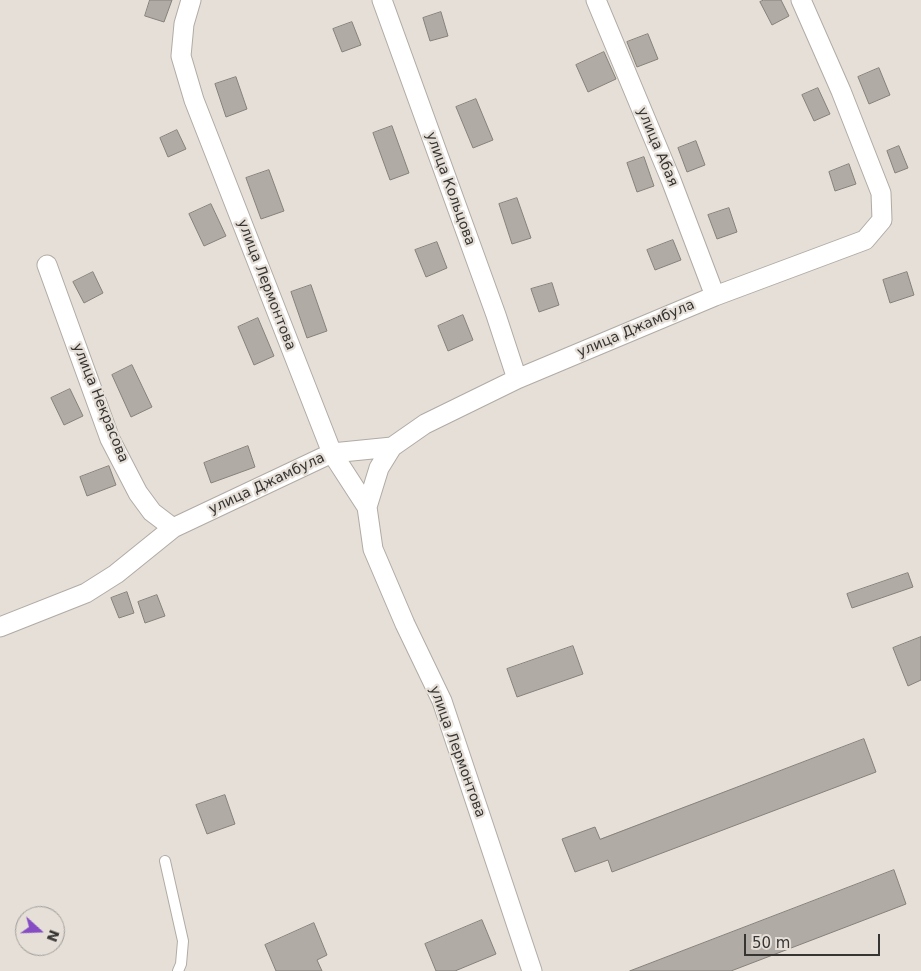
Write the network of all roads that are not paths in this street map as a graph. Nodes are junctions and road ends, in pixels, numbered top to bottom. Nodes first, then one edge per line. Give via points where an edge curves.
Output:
1 (191, 0) edge
2 (382, 0) edge
3 (596, 0) edge
4 (801, 0) edge
5 (47, 264) dead end
6 (715, 296) junction
7 (517, 379) junction
8 (392, 447) junction
9 (332, 453) junction
10 (379, 468) joint
11 (367, 507) junction
12 (173, 528) junction
13 (0, 627) edge
14 (165, 861) dead end
15 (178, 971) edge
16 (531, 971) edge

1 - 9 street, улица Лермонтова via 184,24 181,56 194,100
2 - 7 street, улица Кольцова
3 - 6 street, улица Абая
4 - 6 street, улица Джамбула via 881,193 882,220 865,240
5 - 12 street, улица Некрасова via 110,439 138,494 152,512
6 - 7 street, улица Джамбула
7 - 8 street, улица Джамбула via 425,424
8 - 9 street, улица Джамбула
8 - 10 street, улица Джамбула
9 - 11 street, улица Лермонтова
9 - 12 street, улица Джамбула
10 - 11 street, улица Лермонтова
11 - 16 street, улица Лермонтова via 373,549 442,701
12 - 13 street, улица Джамбула via 116,574 86,593
14 - 15 lane via 183,941

